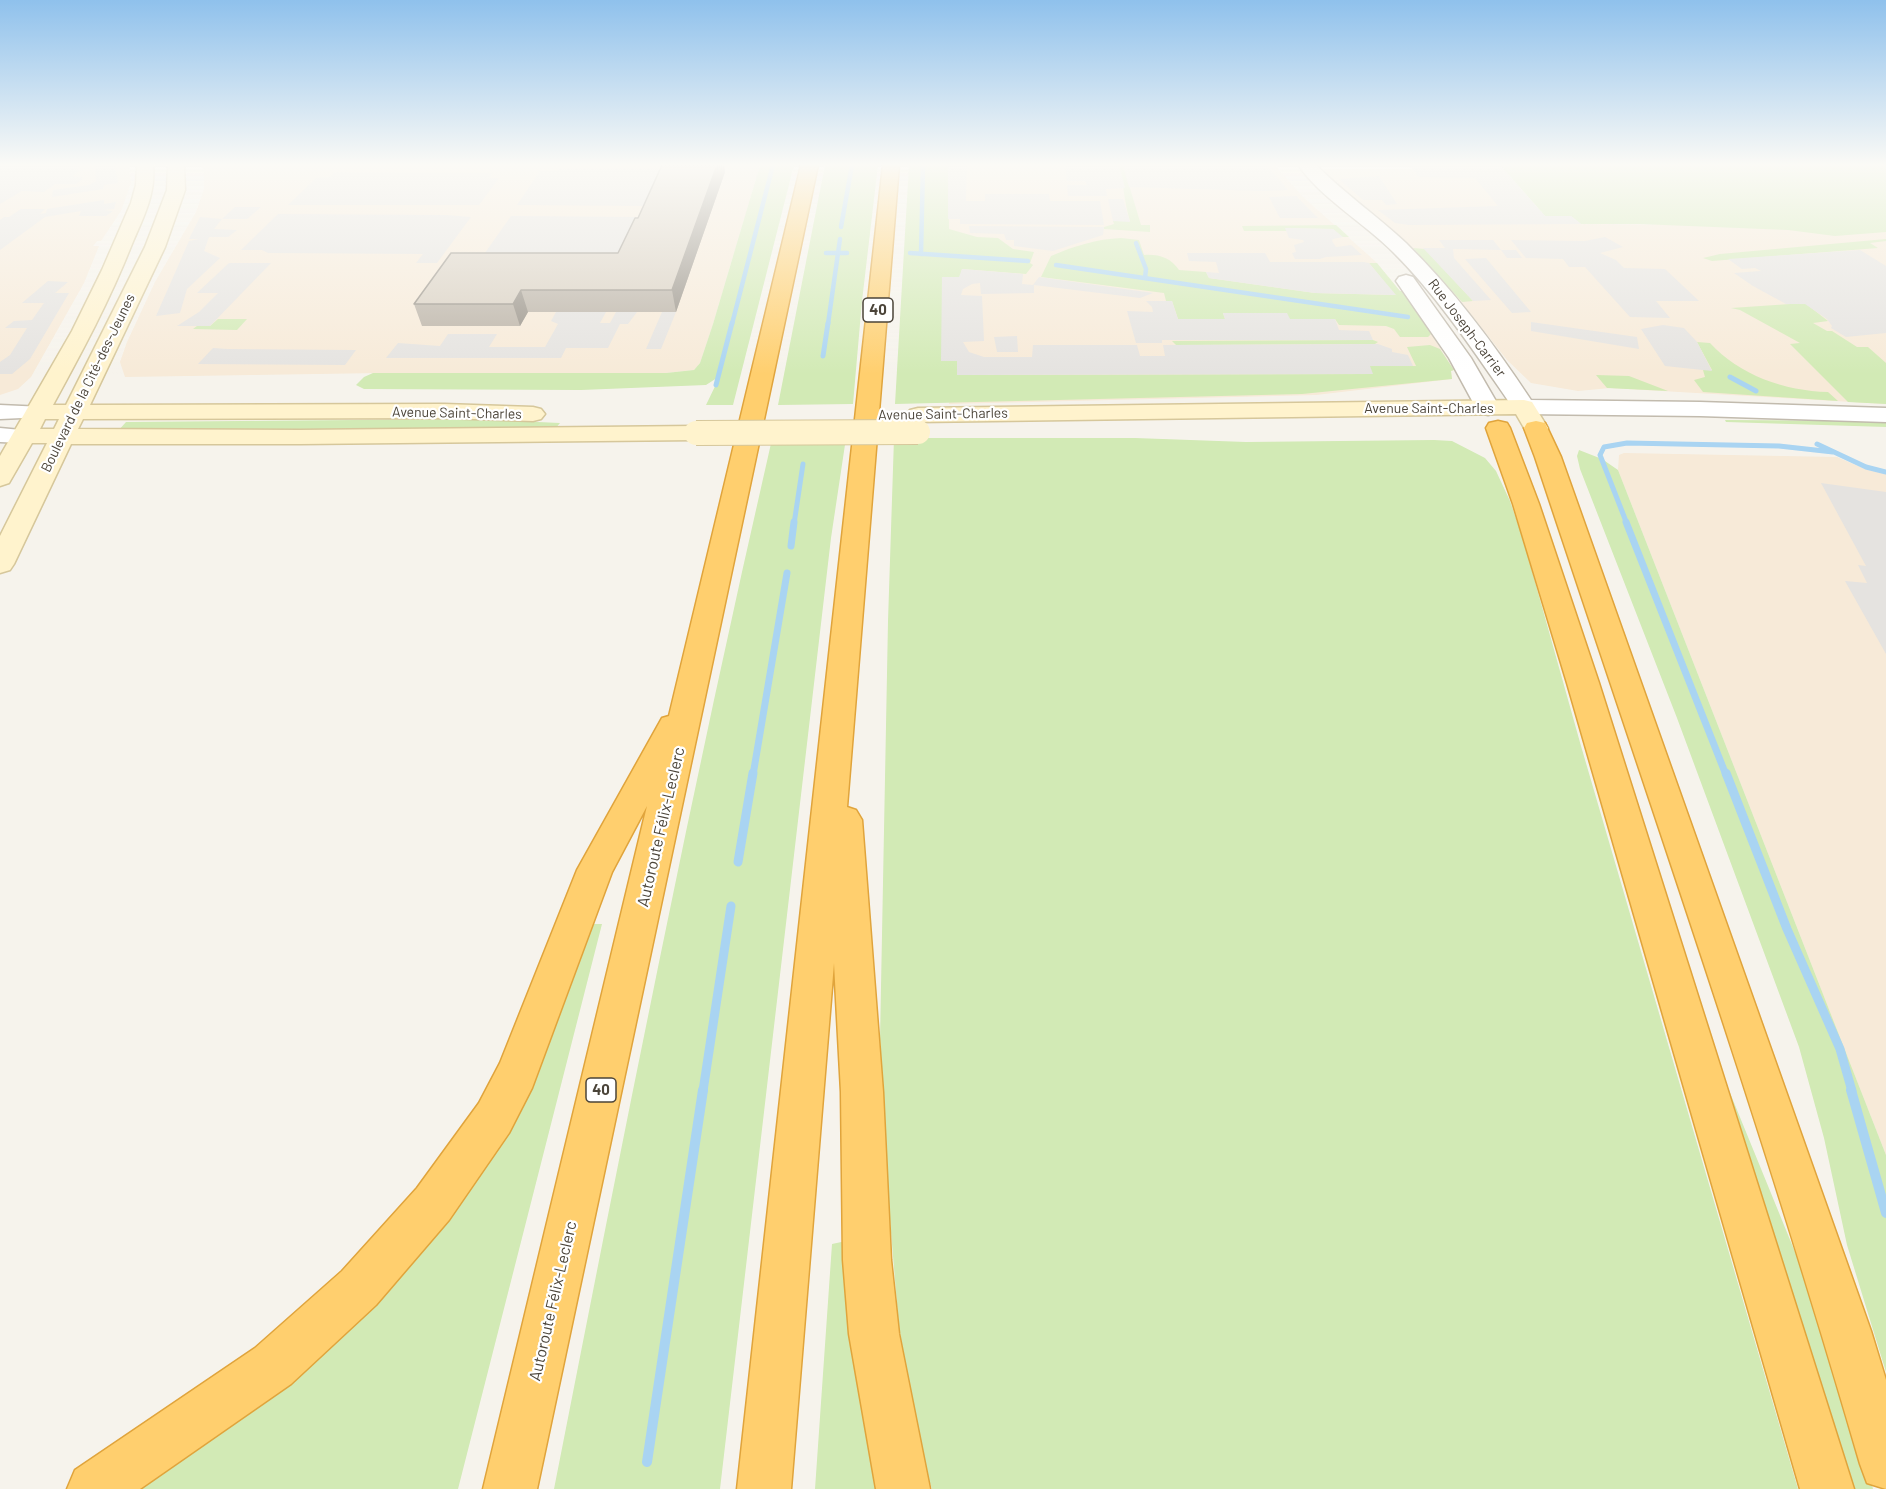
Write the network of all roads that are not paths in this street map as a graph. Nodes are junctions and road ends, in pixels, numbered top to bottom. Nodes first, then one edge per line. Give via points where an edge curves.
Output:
1 (128, 234) edge
2 (160, 234) edge
3 (794, 234) edge
4 (884, 234) edge
5 (1360, 234) edge
6 (1385, 234) edge
7 (96, 366) junction
8 (0, 412) edge
9 (36, 412) junction
10 (73, 413) junction
11 (153, 413) junction
12 (1886, 415) edge
13 (1511, 418) junction
14 (698, 425) junction
15 (1886, 434) edge
16 (12, 436) edge
17 (62, 436) junction
18 (0, 478) edge
19 (0, 564) edge
20 (692, 692) junction
21 (837, 726) junction
22 (1886, 1464) edge
23 (94, 1489) edge
24 (510, 1489) edge
25 (764, 1489) edge
26 (903, 1489) edge
27 (1827, 1489) edge

1 - 9 main road, Boulevard de la Cité-des-Jeunes
2 - 7 main road, Boulevard de la Cité-des-Jeunes
3 - 20 highway, Autoroute Félix-Leclerc / 40
4 - 21 highway, 40
5 - 13 street, Rue Joseph-Carrier via 1407,281 1460,358
6 - 13 street, Rue Joseph-Carrier via 1425,273 1472,331
7 - 10 main road, Boulevard de la Cité-des-Jeunes
7 - 11 main road via 112,389
8 - 9 street, Avenue Saint-Charles
9 - 10 main road, Avenue Saint-Charles
9 - 16 main road, Boulevard de la Cité-des-Jeunes
10 - 11 main road, Avenue Saint-Charles
10 - 17 main road, Boulevard de la Cité-des-Jeunes
11 - 14 main road, Avenue Saint-Charles via 444,411
12 - 13 street, Avenue Saint-Charles via 1700,409
13 - 14 main road, Avenue Saint-Charles, bridge
13 - 15 street, Avenue Saint-Charles
13 - 22 highway via 1548,457 1846,1331
13 - 27 highway via 1526,504
14 - 17 main road, Avenue Saint-Charles via 321,437
16 - 17 main road, Avenue Saint-Charles
16 - 18 main road, Boulevard de la Cité-des-Jeunes
17 - 19 main road, Boulevard de la Cité-des-Jeunes
20 - 23 highway via 595,870 517,1074 494,1118 433,1204 359,1288 273,1366
20 - 24 highway, Autoroute Félix-Leclerc / 40
21 - 25 highway, 40
21 - 26 highway via 862,1092 867,1260 874,1334

